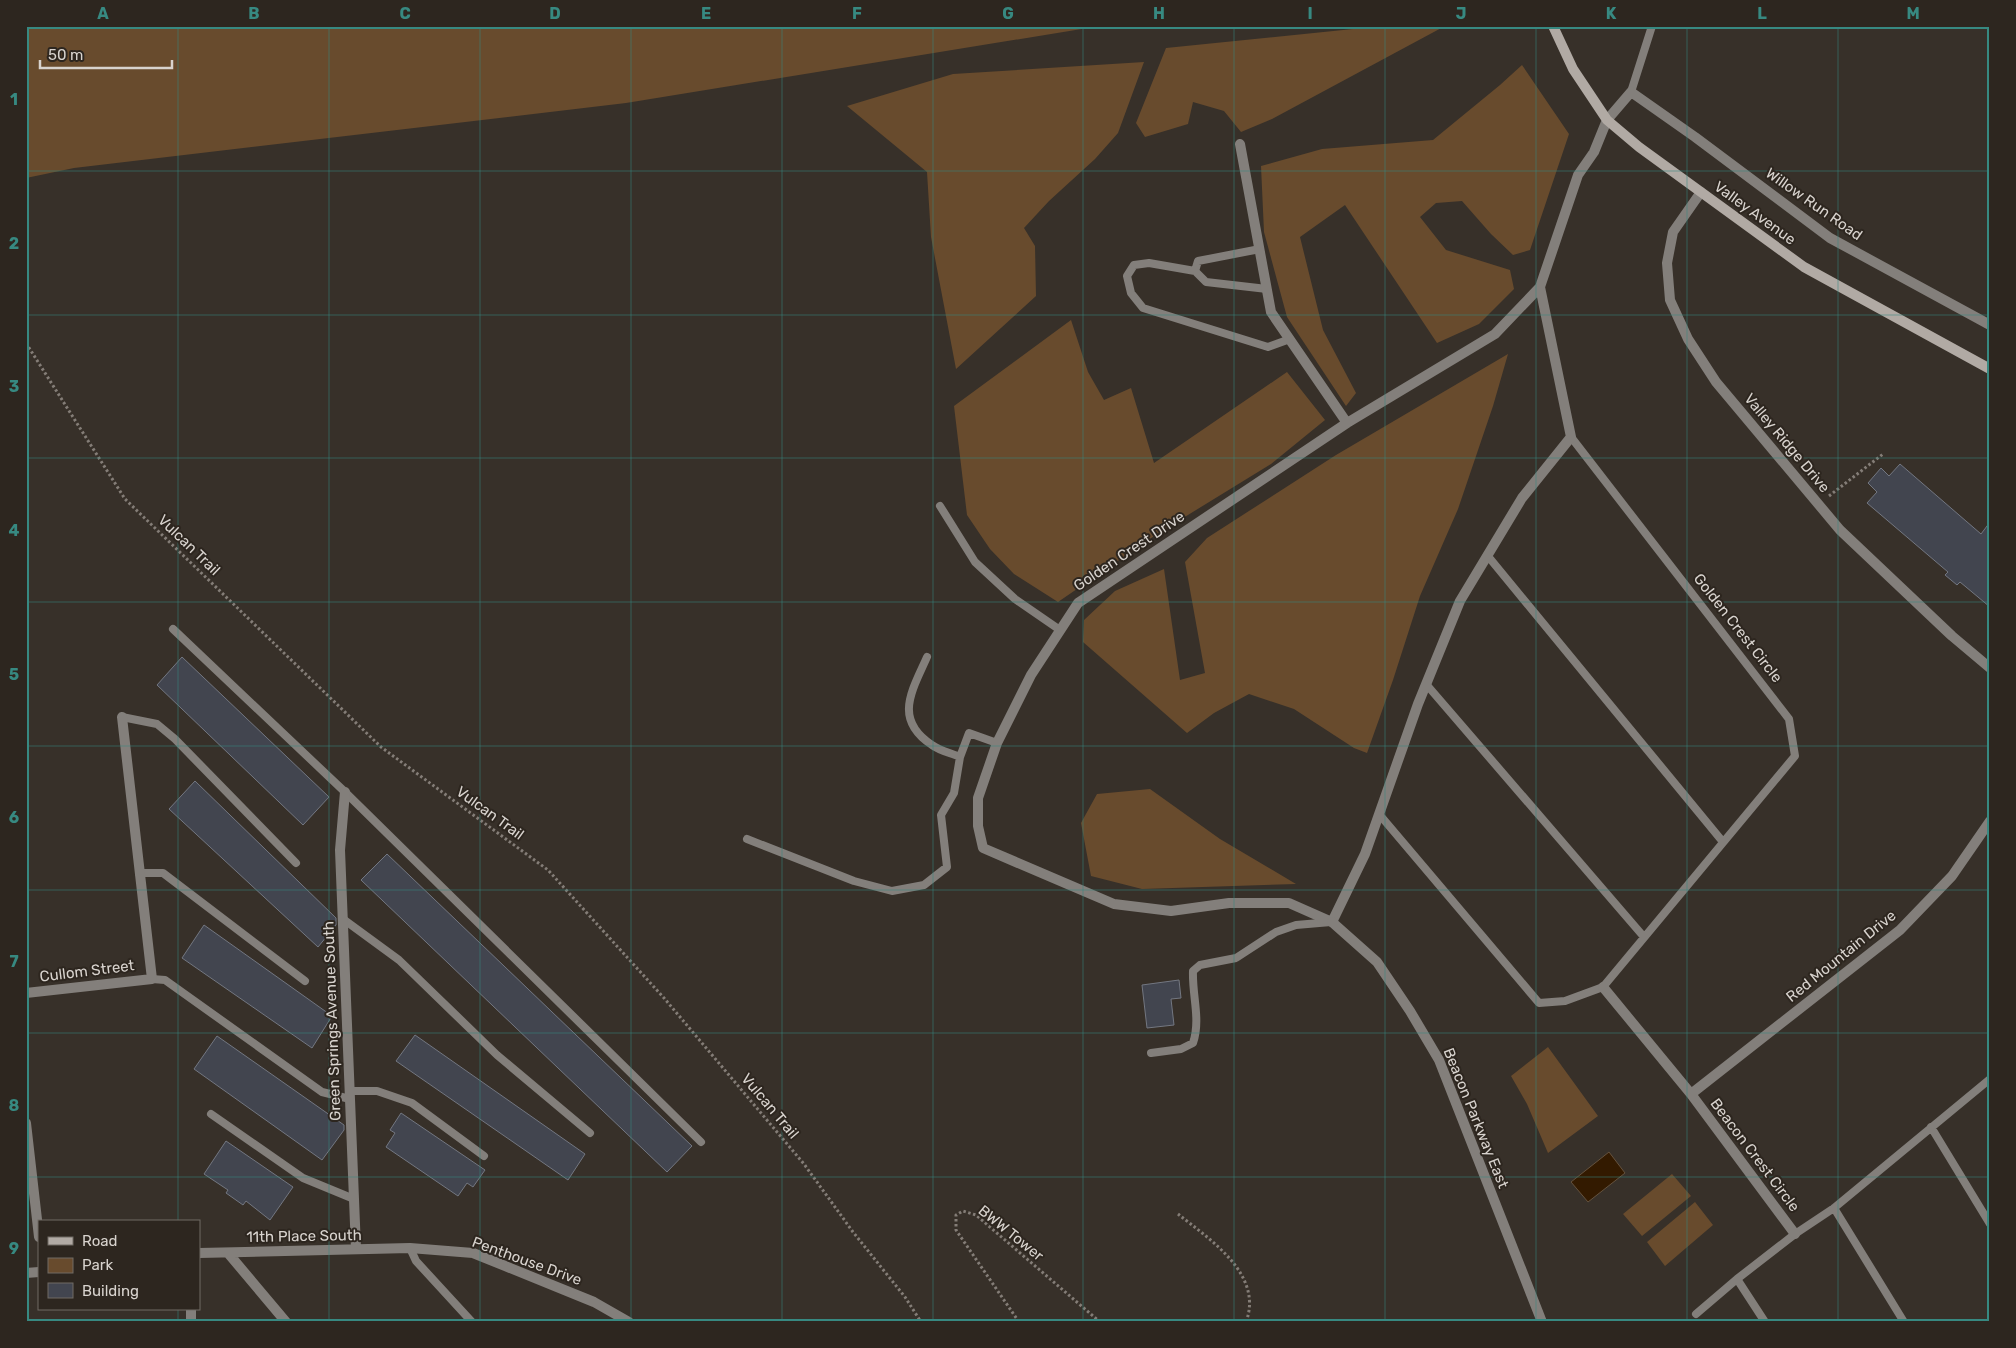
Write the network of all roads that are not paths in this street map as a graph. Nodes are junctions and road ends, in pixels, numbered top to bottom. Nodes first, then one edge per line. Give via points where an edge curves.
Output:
1 (1553, 26) edge
2 (1652, 26) edge
3 (1631, 92) junction
4 (1607, 120) junction
5 (1240, 144) dead end
6 (1701, 192) junction
7 (1260, 249) junction
8 (1194, 271) junction
9 (1540, 287) junction
10 (1268, 289) junction
11 (1990, 325) edge
12 (1290, 339) junction
13 (1990, 369) edge
14 (1347, 423) junction
15 (1571, 436) junction
16 (940, 506) dead end
17 (1487, 555) junction
18 (173, 629) dead end
19 (1060, 630) junction
20 (927, 657) dead end
21 (1990, 668) edge
22 (1426, 684) junction
23 (122, 717) joint
24 (997, 743) junction
25 (960, 757) junction
26 (345, 792) junction
27 (1379, 814) junction
28 (1990, 821) edge
29 (748, 839) dead end
30 (1723, 842) junction
31 (984, 848) joint
32 (296, 863) dead end
33 (139, 873) junction
34 (343, 920) junction
35 (1332, 922) junction
36 (1644, 937) junction
37 (152, 979) junction
38 (305, 982) dead end
39 (1602, 987) junction
40 (26, 993) edge
41 (1151, 1053) dead end
42 (1990, 1079) edge
43 (1691, 1094) junction
44 (350, 1095) junction
45 (211, 1114) dead end
46 (26, 1122) edge
47 (1931, 1127) junction
48 (590, 1133) dead end
49 (27, 1134) edge
50 (702, 1142) dead end
51 (484, 1156) dead end
52 (354, 1199) junction
53 (1834, 1208) junction
54 (1990, 1224) edge
55 (38, 1228) edge
56 (1795, 1234) junction
57 (410, 1248) junction
58 (356, 1249) junction
59 (228, 1252) junction
60 (200, 1253) edge
61 (1737, 1280) junction
62 (1696, 1314) dead end
63 (286, 1322) edge
64 (472, 1322) edge
65 (629, 1322) edge
66 (1542, 1322) edge
67 (1764, 1322) edge
68 (1904, 1322) edge

1 - 4 main road, Valley Avenue via 1573,69
2 - 3 lane
3 - 4 street, Golden Crest Drive
3 - 11 street, Willow Run Road via 1830,238
4 - 6 main road, Valley Avenue
4 - 9 street, Golden Crest Drive via 1594,152 1578,175
5 - 7 street
6 - 13 main road, Valley Avenue via 1804,267
6 - 21 street, Valley Ridge Drive via 1673,232 1667,263 1670,300 1688,339 1716,382 1840,530
7 - 8 lane via 1198,261
7 - 10 street
8 - 10 lane via 1206,282
8 - 12 lane via 1149,263 1134,265 1127,276 1131,293 1143,308 1268,347
9 - 14 street, Golden Crest Drive via 1495,334
9 - 15 street, Golden Crest Circle
10 - 12 street via 1272,312
12 - 14 street
14 - 19 street, Golden Crest Drive via 1078,603
15 - 17 street via 1522,498
15 - 30 lane, Golden Crest Circle via 1789,719 1795,756
16 - 19 lane via 975,562 1015,599
17 - 22 street via 1460,601
17 - 30 lane
18 - 26 lane
19 - 24 street, Golden Crest Drive via 1031,676
20 - 25 lane via 912,692 908,708 910,720 918,733 933,746
22 - 27 street
22 - 36 lane
23 - 32 lane via 157,724 175,739
23 - 33 street
24 - 25 lane via 969,733
24 - 31 street, Golden Crest Drive via 978,798 978,826
25 - 29 lane via 954,793 940,815 947,867 924,885 892,891 854,881
26 - 34 street, Green Springs Avenue South via 340,850
26 - 50 lane
27 - 35 street via 1365,854
27 - 39 lane, Golden Crest Circle via 1539,1003 1565,1001
28 - 43 street, Red Mountain Drive via 1952,876 1900,930
30 - 36 lane, Golden Crest Circle
31 - 35 street, Beacon Parkway East via 1114,904 1171,911 1229,903 1289,903
33 - 37 street
33 - 38 lane via 162,873
34 - 44 street, Green Springs Avenue South
34 - 48 lane via 399,960 497,1055
35 - 41 lane via 1296,925 1276,932 1236,958 1200,965 1193,971 1197,1031 1193,1043
35 - 66 street, Beacon Parkway East via 1377,962 1438,1060
36 - 39 lane, Golden Crest Circle
37 - 40 street, Cullom Street
37 - 44 lane via 165,980 322,1092
39 - 43 street
42 - 47 lane, Beacon Crest Circle
43 - 56 street, Beacon Crest Circle
44 - 51 lane via 378,1091 412,1103
44 - 52 street, Green Springs Avenue South
45 - 52 lane via 303,1178
46 - 49 street
47 - 53 lane, Beacon Crest Circle
47 - 54 lane
49 - 55 street
52 - 58 street, Green Springs Avenue South
53 - 56 lane, Beacon Crest Circle
53 - 68 lane
56 - 61 lane, Beacon Crest Circle
57 - 58 street, 11th Place South
57 - 64 lane via 416,1261
57 - 65 street, Penthouse Drive via 472,1253 594,1302
58 - 59 street, 11th Place South
59 - 60 street, 11th Place South
59 - 63 street
61 - 62 lane, Beacon Crest Circle
61 - 67 lane

